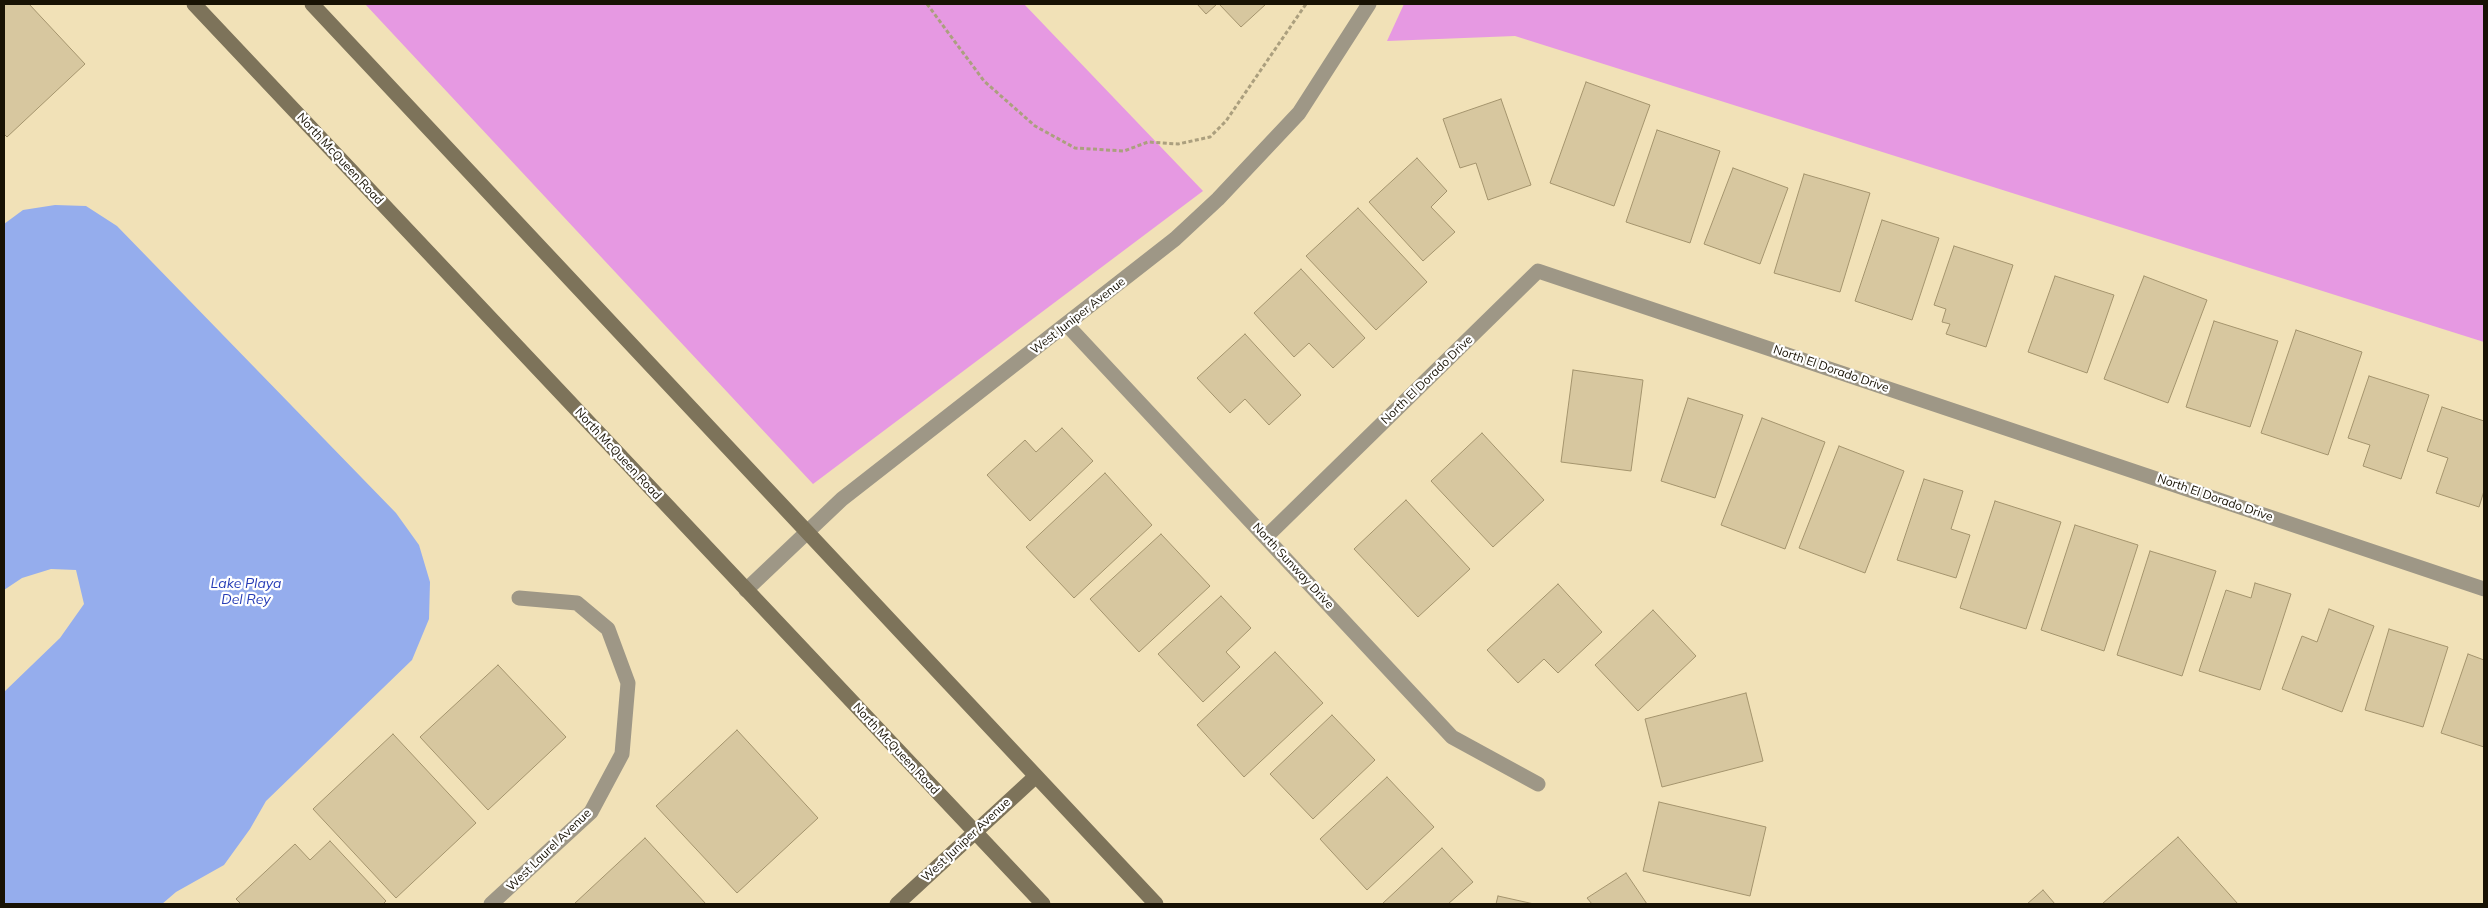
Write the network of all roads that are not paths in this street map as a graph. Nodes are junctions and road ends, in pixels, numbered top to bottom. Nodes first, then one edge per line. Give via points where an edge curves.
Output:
1 (194, 4) edge
2 (312, 4) edge
3 (1369, 4) edge
4 (1067, 325) junction
5 (808, 533) junction
6 (1266, 537) junction
7 (2484, 589) edge
8 (746, 590) junction
9 (519, 598) dead end
10 (1035, 777) junction
11 (1538, 784) dead end
12 (974, 832) junction
13 (491, 904) edge
14 (897, 904) edge
15 (1043, 904) edge
16 (1156, 904) edge

1 - 8 main road, North McQueen Road
2 - 5 main road
3 - 4 street, West Juniper Avenue via 1299,113 1234,184 1175,239
4 - 5 street, West Juniper Avenue via 842,499
4 - 6 street, North Sunway Drive
5 - 8 street, West Juniper Avenue
5 - 10 main road
6 - 7 street, North El Dorado Drive via 1538,271
6 - 11 street, North Sunway Drive via 1452,737
8 - 12 main road, North McQueen Road
9 - 13 street, West Laurel Avenue via 577,603 608,629 628,683 622,754 591,812
10 - 12 main road, West Juniper Avenue
10 - 16 main road
12 - 14 main road, West Juniper Avenue
12 - 15 main road, North McQueen Road

